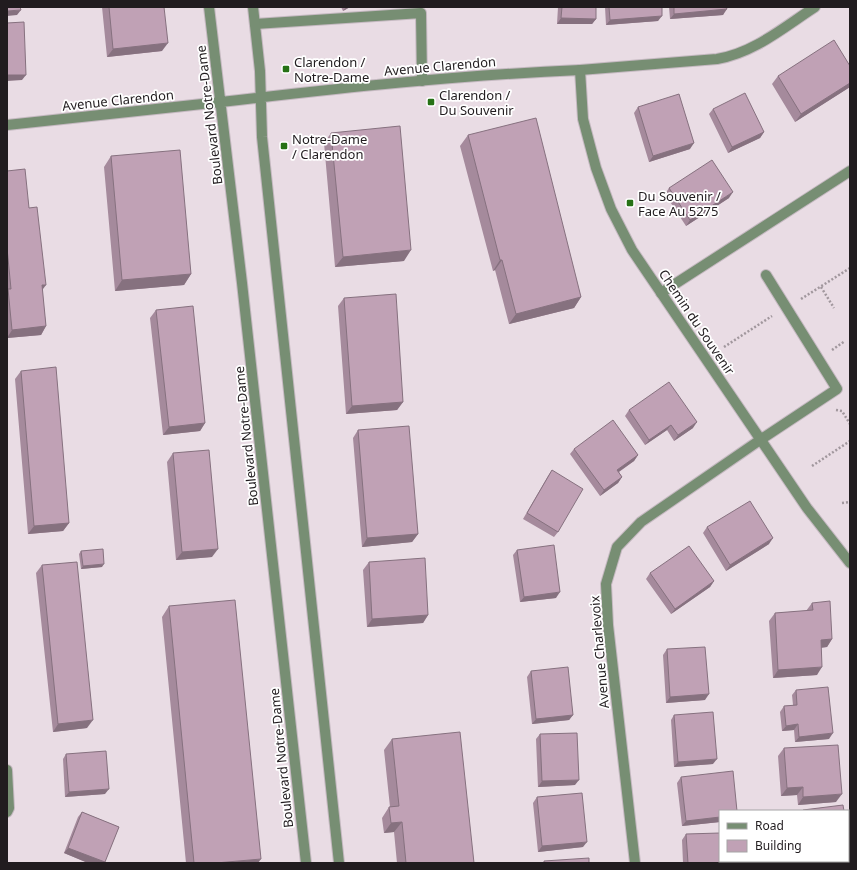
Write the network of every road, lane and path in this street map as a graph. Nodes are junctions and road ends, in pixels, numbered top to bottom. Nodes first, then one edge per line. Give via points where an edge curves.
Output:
1 (209, 7) edge
2 (253, 7) edge
3 (815, 7) edge
4 (255, 24) junction
5 (580, 70) junction
6 (422, 81) junction
7 (261, 97) junction
8 (221, 102) junction
9 (7, 125) edge
10 (850, 171) edge
11 (850, 268) edge
12 (766, 275) dead end
13 (821, 287) junction
14 (661, 293) junction
15 (804, 306) dead end
16 (834, 308) dead end
17 (776, 314) dead end
18 (845, 341) dead end
19 (828, 344) dead end
20 (724, 347) dead end
21 (832, 350) junction
22 (835, 356) dead end
23 (760, 440) junction
24 (850, 441) edge
25 (812, 466) dead end
26 (850, 502) edge
27 (842, 503) dead end
28 (850, 563) edge
29 (7, 770) edge
30 (7, 812) edge
31 (306, 863) edge
32 (339, 863) edge
33 (635, 863) edge

1 - 8 street, Boulevard Notre-Dame
2 - 4 street
3 - 5 street, Avenue Clarendon via 753,48 733,56
4 - 6 street via 421,13
4 - 7 street
5 - 6 street, Avenue Clarendon
5 - 14 street, Chemin du Souvenir via 583,119 602,188 621,230
6 - 7 street, Avenue Clarendon
7 - 8 street, Avenue Clarendon
7 - 32 street via 262,137
8 - 9 street, Avenue Clarendon
8 - 31 street, Boulevard Notre-Dame
10 - 14 street
11 - 13 path
12 - 23 street, Avenue Charlevoix via 837,389
13 - 15 path via 800,300
13 - 16 path
14 - 23 street, Chemin du Souvenir
17 - 20 path
18 - 21 path
19 - 21 path
21 - 22 path
23 - 28 street, Chemin du Souvenir via 807,508
23 - 33 street, Avenue Charlevoix via 641,522 616,547 606,584 608,625
24 - 25 path
26 - 27 path
29 - 30 street

